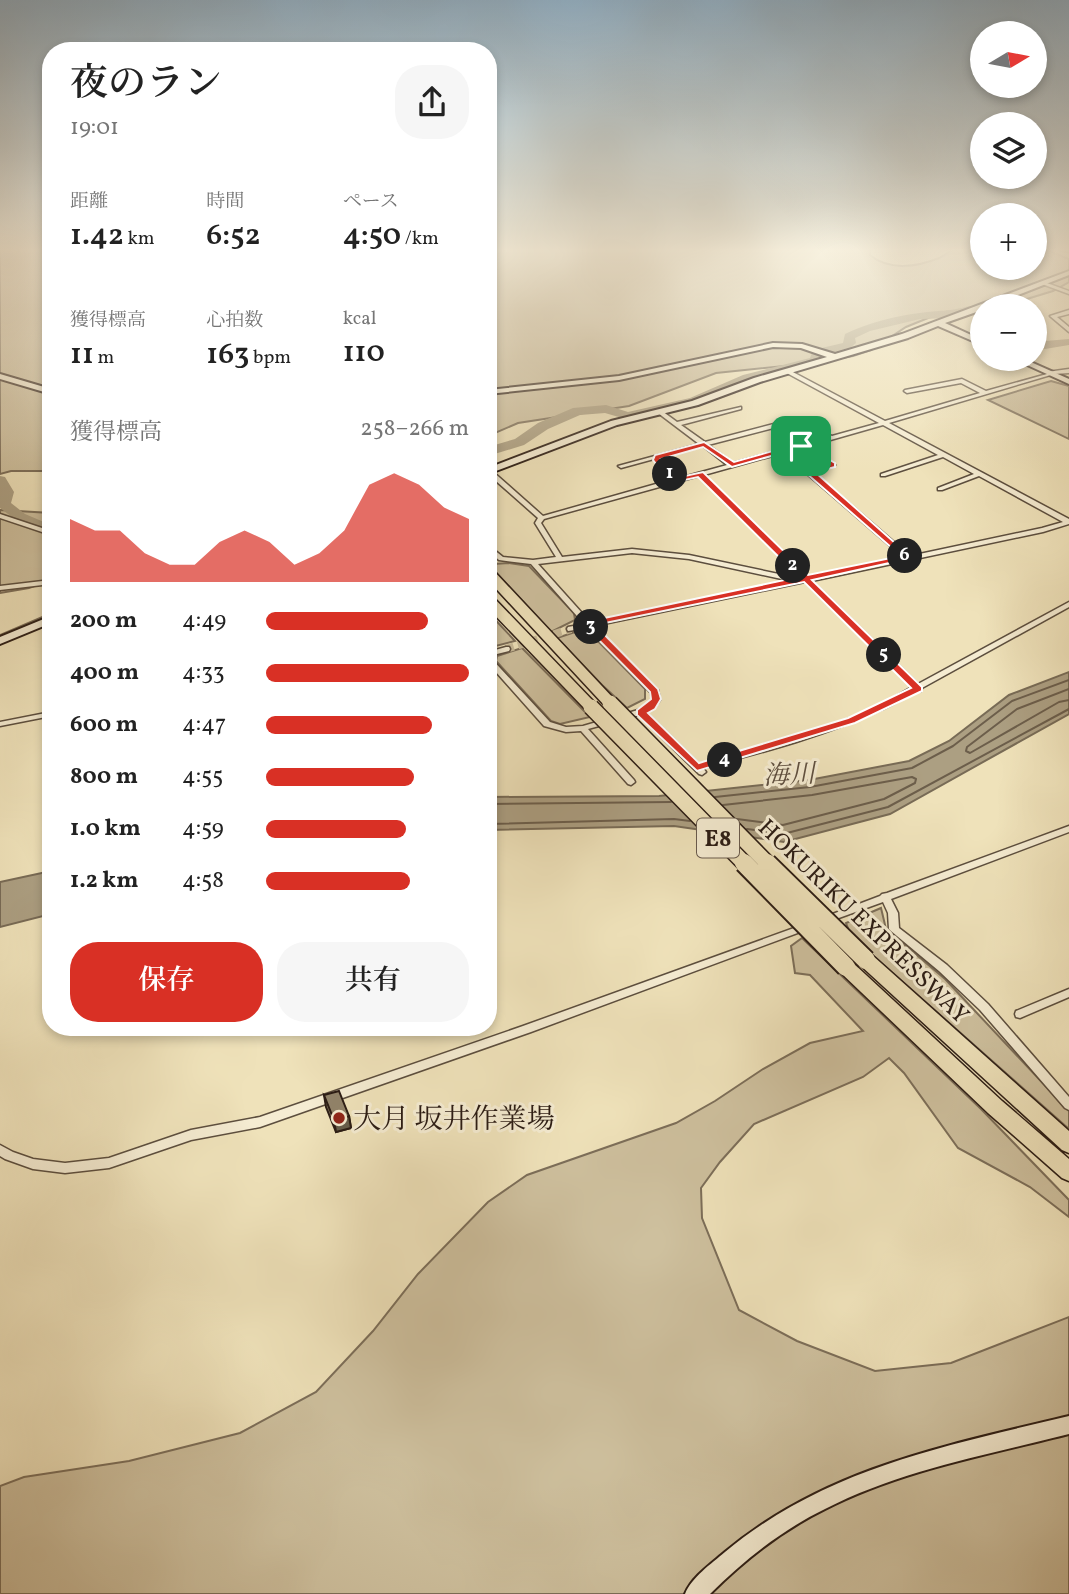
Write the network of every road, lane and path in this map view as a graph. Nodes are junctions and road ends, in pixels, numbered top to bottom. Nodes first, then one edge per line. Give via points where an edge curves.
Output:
1 (940, 324) joint
2 (970, 337) edge
3 (836, 357) junction
4 (787, 371) junction
5 (1045, 371) edge
6 (1069, 371) edge
7 (1050, 373) junction
8 (0, 376) edge
9 (1069, 382) edge
10 (42, 389) edge
11 (497, 391) edge
12 (907, 391) dead end
13 (985, 393) junction
14 (739, 408) dead end
15 (660, 412) junction
16 (884, 423) junction
17 (677, 424) junction
18 (831, 438) junction
19 (704, 444) junction
20 (801, 446) junction
21 (785, 451) junction
22 (943, 455) junction
23 (658, 456) junction
24 (732, 465) junction
25 (621, 466) dead end
26 (497, 467) edge
27 (809, 471) junction
28 (700, 474) junction
29 (979, 474) junction
30 (883, 475) dead end
31 (497, 477) edge
32 (674, 481) junction
33 (940, 489) dead end
34 (0, 516) edge
35 (542, 518) junction
36 (1069, 522) edge
37 (42, 530) edge
38 (497, 556) edge
39 (908, 558) junction
40 (500, 559) junction
41 (560, 559) junction
42 (497, 562) edge
43 (533, 562) junction
44 (497, 579) edge
45 (802, 579) junction
46 (42, 583) edge
47 (0, 588) edge
48 (1069, 604) edge
49 (497, 609) edge
50 (42, 622) edge
51 (588, 624) junction
52 (571, 629) tunnel mouth
53 (0, 641) edge
54 (506, 649) tunnel mouth
55 (497, 652) edge
56 (497, 666) edge
57 (918, 689) junction
58 (641, 712) junction
59 (42, 716) edge
60 (0, 724) edge
61 (583, 728) junction
62 (631, 782) dead end
63 (1069, 829) edge
64 (885, 896) junction
65 (1069, 993) edge
66 (1020, 1014) dead end
67 (1069, 1105) edge
68 (1069, 1144) edge
69 (0, 1150) edge
70 (1069, 1172) edge
71 (1069, 1425) edge
72 (695, 1594) edge

1 - 2 street
1 - 3 main road
3 - 4 street
3 - 11 street via 778,344 628,376
4 - 15 street
4 - 16 street
5 - 7 street
6 - 7 street
7 - 9 street
7 - 13 street
8 - 10 street
12 - 13 street via 962,381
13 - 16 street
14 - 17 street
15 - 17 street
15 - 26 street via 604,427
16 - 18 street
16 - 22 street
17 - 19 street
18 - 19 street via 817,428 789,422
18 - 20 street
19 - 23 street
19 - 24 street
20 - 21 street
20 - 27 street via 832,465
21 - 24 street
21 - 27 street
22 - 29 street
22 - 30 street
23 - 25 street
23 - 32 street
24 - 28 street
27 - 39 street
28 - 32 street
28 - 45 street
29 - 33 street
29 - 36 street
31 - 35 street
32 - 35 street
34 - 37 street
35 - 41 street via 538,523
36 - 39 street
38 - 40 street
39 - 45 street
40 - 42 street
40 - 43 street
41 - 43 street
41 - 45 street via 632,551
43 - 51 street
44 - 68 highway, HOKURIKU EXPRESSWAY / E8, bridge via 731,828 866,960
45 - 51 street
45 - 57 street
46 - 47 street
48 - 57 street
49 - 70 highway, HOKURIKU EXPRESSWAY / E8, bridge via 846,967
50 - 53 street
51 - 52 street
51 - 58 street via 655,692 656,699
54 - 55 street
56 - 61 street via 547,724 566,730
57 - 58 street via 852,720 699,770
58 - 61 street
59 - 60 street
61 - 62 street
63 - 64 street
64 - 67 street via 894,929 984,1007
64 - 69 street via 769,942 260,1122 191,1135 109,1163 65,1168 33,1164
65 - 66 street
71 - 72 street via 898,1469 837,1492 765,1532

